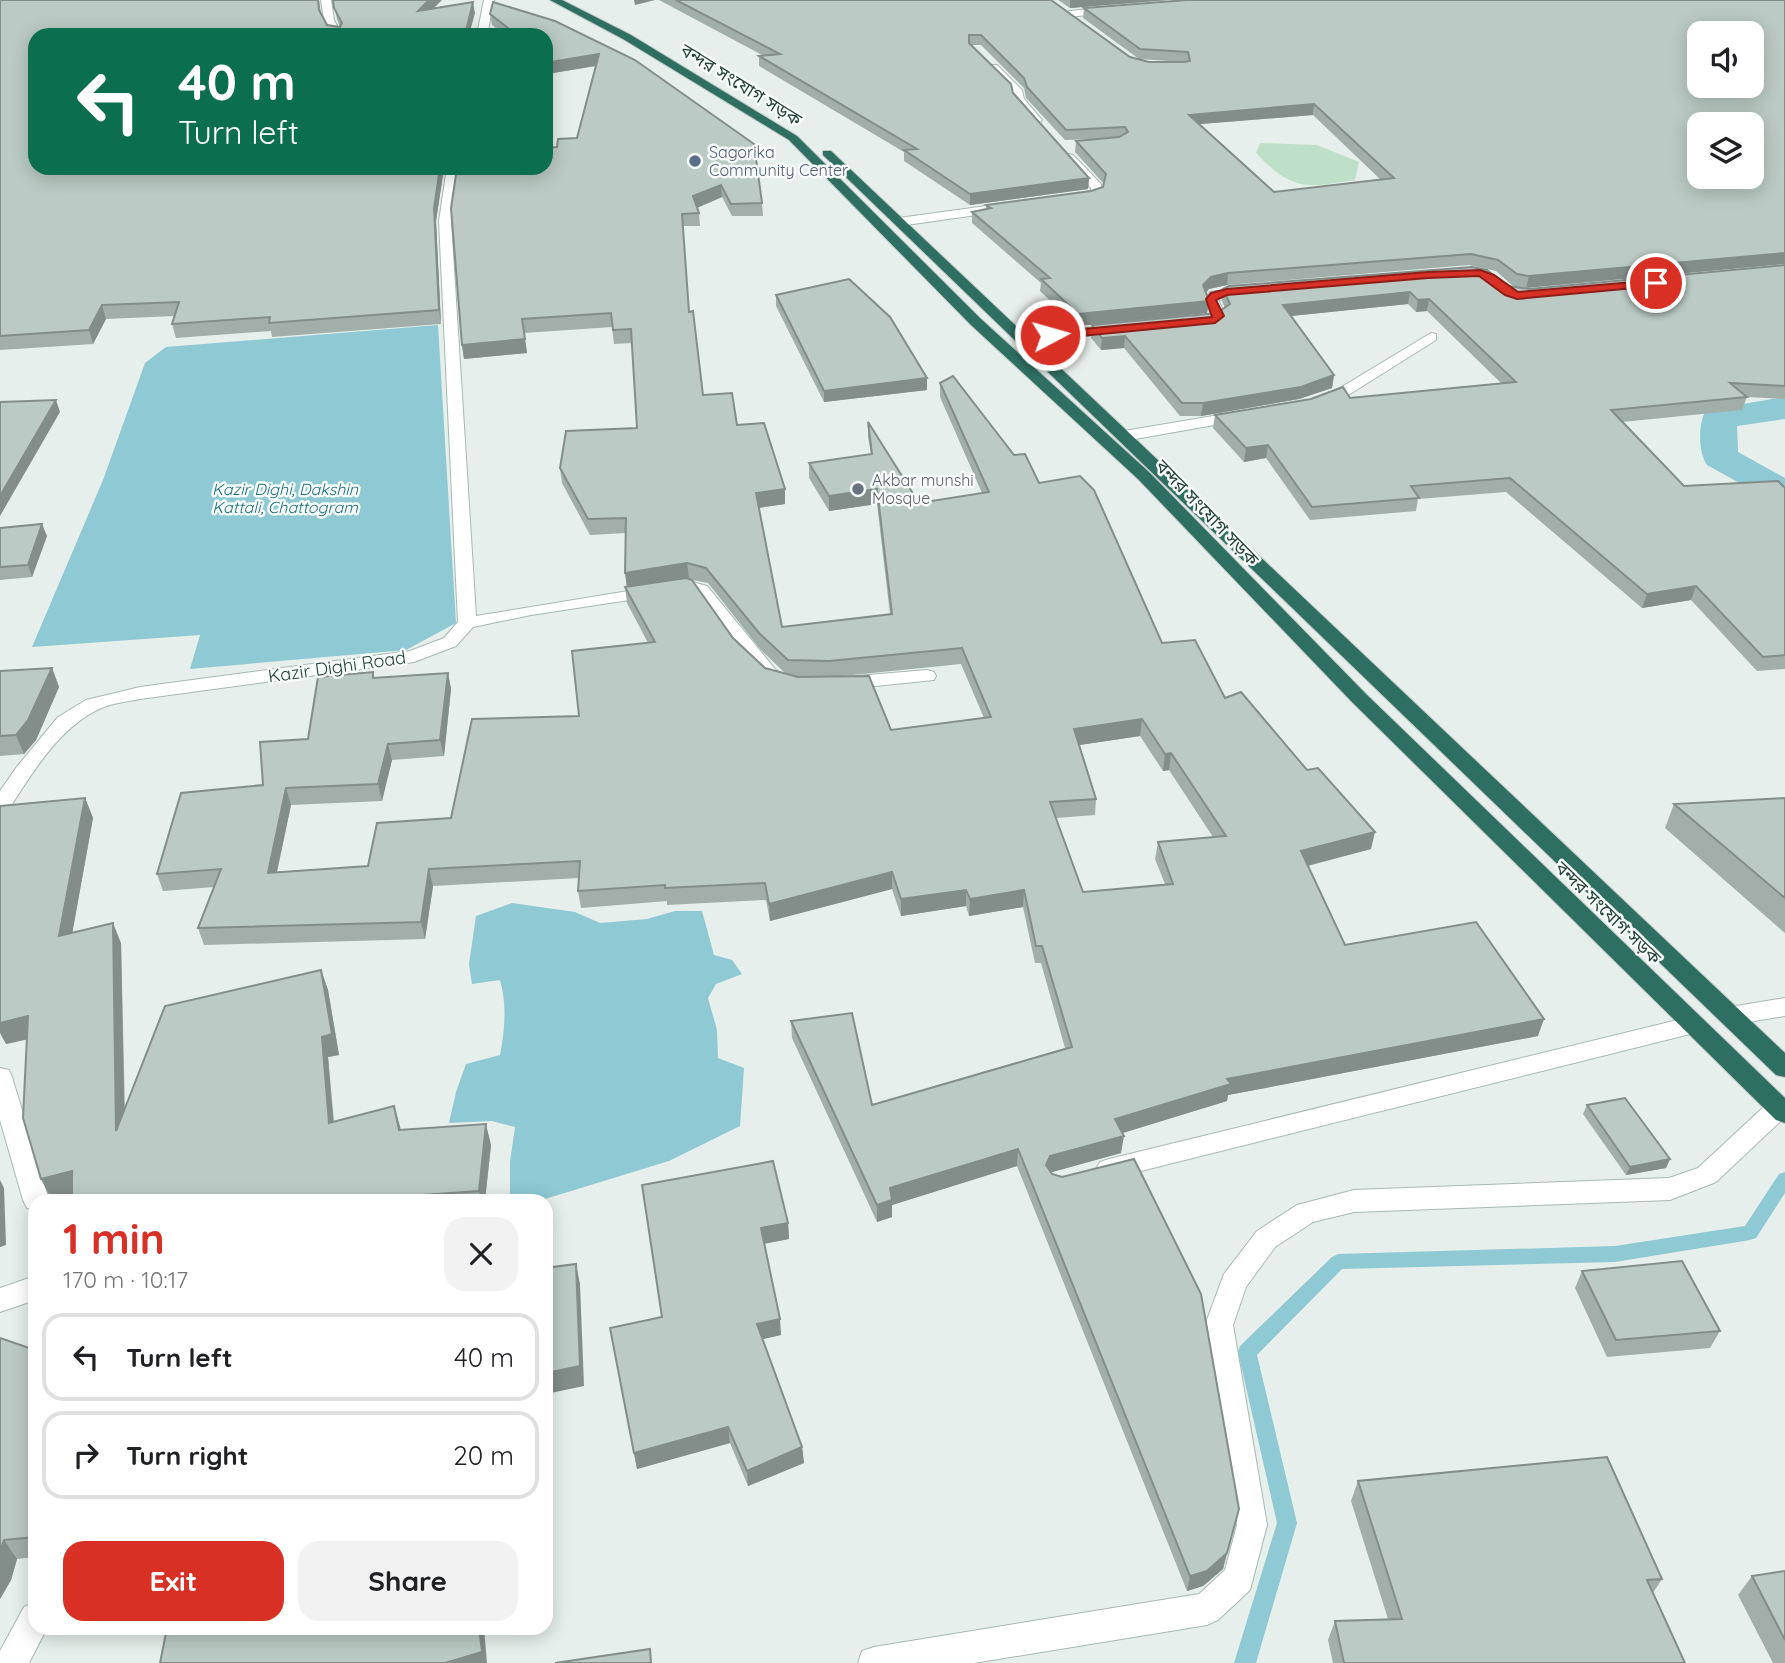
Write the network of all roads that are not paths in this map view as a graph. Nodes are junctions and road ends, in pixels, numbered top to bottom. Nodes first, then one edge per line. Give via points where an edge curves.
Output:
1 (326, 0) edge
2 (489, 0) edge
3 (555, 0) edge
4 (579, 0) edge
5 (1058, 7) edge
6 (1123, 9) edge
7 (1069, 14) junction
8 (1080, 23) edge
9 (333, 28) edge
10 (483, 28) edge
11 (983, 58) edge
12 (1044, 128) edge
13 (1071, 146) edge
14 (452, 175) edge
15 (1063, 200) edge
16 (1008, 207) edge
17 (899, 222) junction
18 (1267, 289) edge
19 (1174, 323) edge
20 (1132, 327) edge
21 (1431, 337) dead end
22 (1022, 338) junction
23 (1303, 406) edge
24 (1262, 413) edge
25 (1124, 436) junction
26 (467, 623) junction
27 (927, 676) edge
28 (795, 685) edge
29 (821, 685) edge
30 (0, 807) edge
31 (1785, 1007) edge
32 (1730, 1016) junction
33 (1694, 1025) junction
34 (1785, 1068) edge
35 (0, 1077) edge
36 (1782, 1111) edge
37 (1087, 1175) edge
38 (34, 1194) edge
39 (28, 1290) edge
40 (0, 1300) edge
41 (28, 1631) edge
42 (11, 1663) edge
43 (874, 1663) edge

1 - 9 street
2 - 10 street
3 - 33 highway, বন্দর সংযোগ সড়ক via 627,37 793,138 976,322 1144,476 1359,698
4 - 17 highway, বন্দর সংযোগ সড়ক via 627,23 795,124
5 - 7 street
6 - 7 street
7 - 8 street
11 - 12 street via 1018,92 1019,100
13 - 15 street via 1060,147 1097,187 1097,193
14 - 26 street via 445,221
16 - 17 street
17 - 22 highway, বন্দর সংযোগ সড়ক
18 - 19 street via 1215,295 1211,299 1219,316 1215,319
20 - 22 street
21 - 23 street via 1345,391
22 - 25 highway, বন্দর সংযোগ সড়ক
24 - 25 street
25 - 32 highway, বন্দর সংযোগ সড়ক
26 - 28 street via 689,586 701,590 768,673 783,684
26 - 30 street, Kazir Dighi Road via 450,642 415,656 140,693 93,704 65,722
27 - 29 street
31 - 32 street
32 - 34 highway, বন্দর সংযোগ সড়ক
33 - 36 highway, বন্দর সংযোগ সড়ক
33 - 37 street
35 - 38 street
36 - 43 street via 1707,1175 1670,1189 1354,1202 1306,1213 1266,1239 1234,1282 1219,1325 1251,1525 1239,1578 1207,1609
39 - 40 street
41 - 42 street

